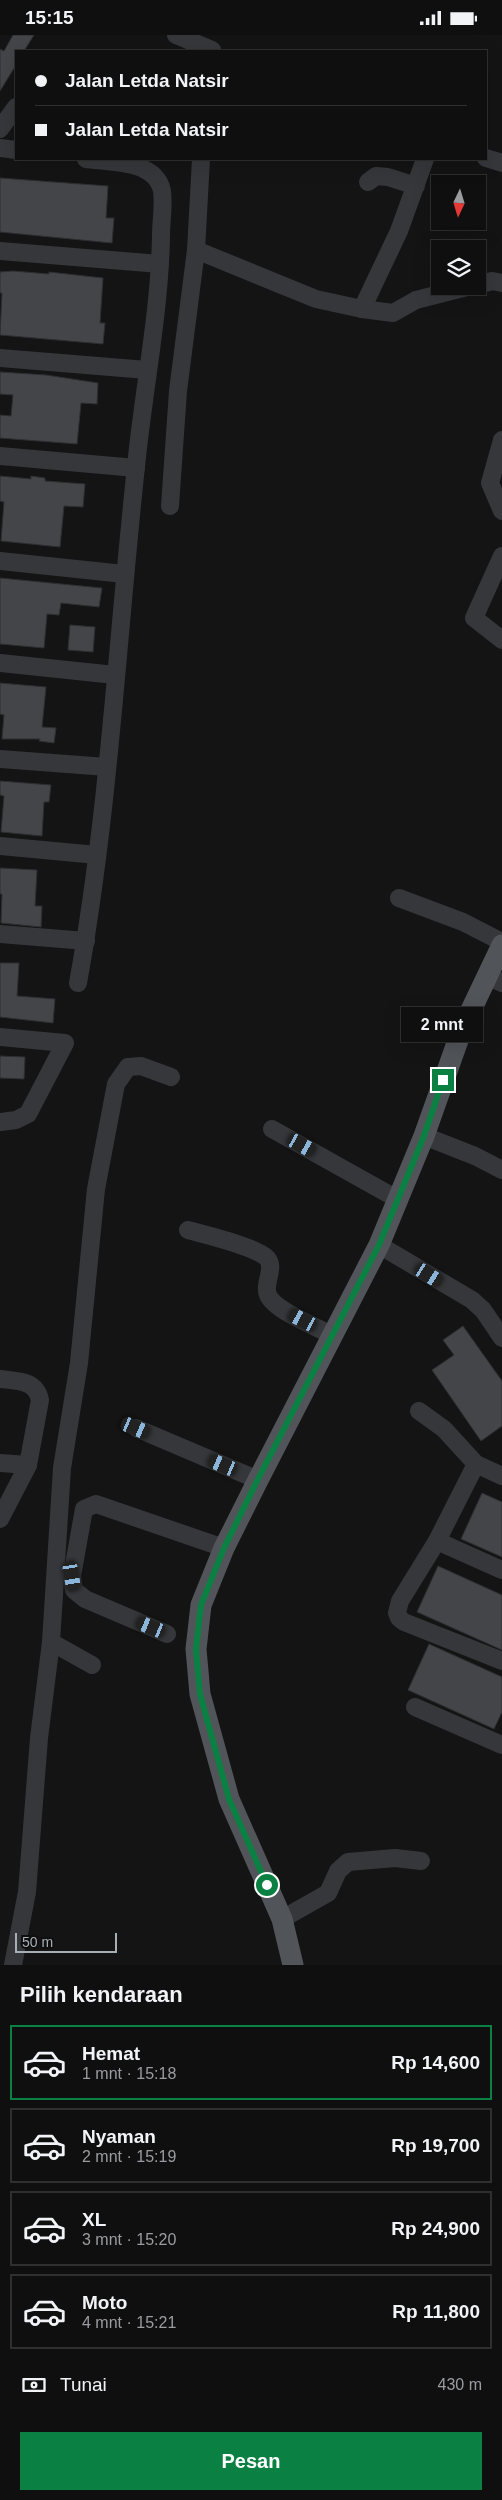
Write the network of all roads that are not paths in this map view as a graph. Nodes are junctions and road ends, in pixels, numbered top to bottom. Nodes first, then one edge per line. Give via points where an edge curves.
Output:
1 (176, 35) edge
2 (212, 45) edge
3 (15, 108) edge
4 (0, 129) edge
5 (0, 148) edge
6 (15, 150) edge
7 (487, 158) edge
8 (94, 160) edge
9 (201, 160) edge
10 (426, 160) edge
11 (502, 163) edge
12 (368, 181) dead end
13 (416, 185) junction
14 (196, 250) junction
15 (0, 251) edge
16 (160, 264) junction
17 (486, 283) edge
18 (502, 283) edge
19 (433, 295) edge
20 (362, 309) junction
21 (0, 358) edge
22 (147, 371) junction
23 (502, 440) edge
24 (0, 456) edge
25 (136, 468) junction
26 (170, 506) dead end
27 (502, 511) edge
28 (502, 555) edge
29 (0, 561) edge
30 (124, 574) junction
31 (502, 640) edge
32 (0, 663) edge
33 (115, 675) junction
34 (0, 759) edge
35 (107, 767) junction
36 (0, 846) edge
37 (97, 855) junction
38 (399, 898) dead end
39 (0, 934) edge
40 (86, 941) junction
41 (502, 944) edge
42 (494, 979) edge
43 (78, 983) dead end
44 (0, 1037) edge
45 (171, 1077) dead end
46 (0, 1122) edge
47 (272, 1129) dead end
48 (424, 1136) junction
49 (502, 1170) edge
50 (399, 1200) junction
51 (188, 1230) dead end
52 (379, 1245) junction
53 (332, 1335) junction
54 (502, 1337) edge
55 (0, 1379) edge
56 (419, 1411) dead end
57 (136, 1428) dead end
58 (0, 1463) edge
59 (476, 1464) junction
60 (28, 1465) junction
61 (502, 1476) edge
62 (258, 1479) junction
63 (0, 1519) edge
64 (437, 1541) junction
65 (224, 1548) junction
66 (502, 1571) edge
67 (167, 1634) dead end
68 (51, 1642) junction
69 (502, 1661) edge
70 (92, 1665) dead end
71 (415, 1707) dead end
72 (502, 1745) edge
73 (421, 1861) dead end
74 (282, 1919) junction
75 (13, 1965) edge
76 (293, 1965) edge

1 - 2 street
3 - 4 street
5 - 6 street
7 - 11 street
8 - 16 street via 132,165 154,175 162,190
9 - 14 street
10 - 13 street
12 - 13 street via 376,176 388,177
13 - 20 street via 399,231
14 - 20 street via 316,299
14 - 26 street via 178,391
15 - 16 street
16 - 22 street
17 - 18 street
19 - 20 street via 416,299 394,313
21 - 22 street
22 - 25 street
23 - 27 street via 490,483
24 - 25 street
25 - 30 street
28 - 31 street via 474,618
29 - 30 street
30 - 33 street
32 - 33 street
33 - 35 street
34 - 35 street
35 - 37 street
36 - 37 street
37 - 40 street
38 - 41 street via 463,922
39 - 40 street
40 - 43 street
41 - 42 main road
42 - 48 main road via 462,1029
44 - 46 street via 65,1043 28,1114
45 - 68 street via 133,1065 122,1074 114,1093 96,1189 81,1354 63,1460
47 - 50 street
48 - 49 street
48 - 50 main road
50 - 52 main road
51 - 53 street via 255,1251 268,1259 271,1266 266,1293 273,1304
52 - 53 main road
52 - 54 street via 472,1301 483,1310
53 - 62 main road
55 - 60 street via 25,1382 38,1391 40,1400
56 - 59 street via 444,1429
57 - 62 street
58 - 60 street
59 - 61 street
59 - 64 street
60 - 63 street
62 - 65 main road
64 - 66 street
64 - 69 street via 400,1601 399,1618
65 - 67 street via 96,1504 84,1509 72,1576 74,1590 85,1599
65 - 74 main road via 201,1605 196,1649 200,1694 229,1799
68 - 70 street
68 - 75 street via 39,1738 27,1892
71 - 72 street
73 - 74 street via 395,1858 348,1862 338,1871 328,1893
74 - 76 main road

